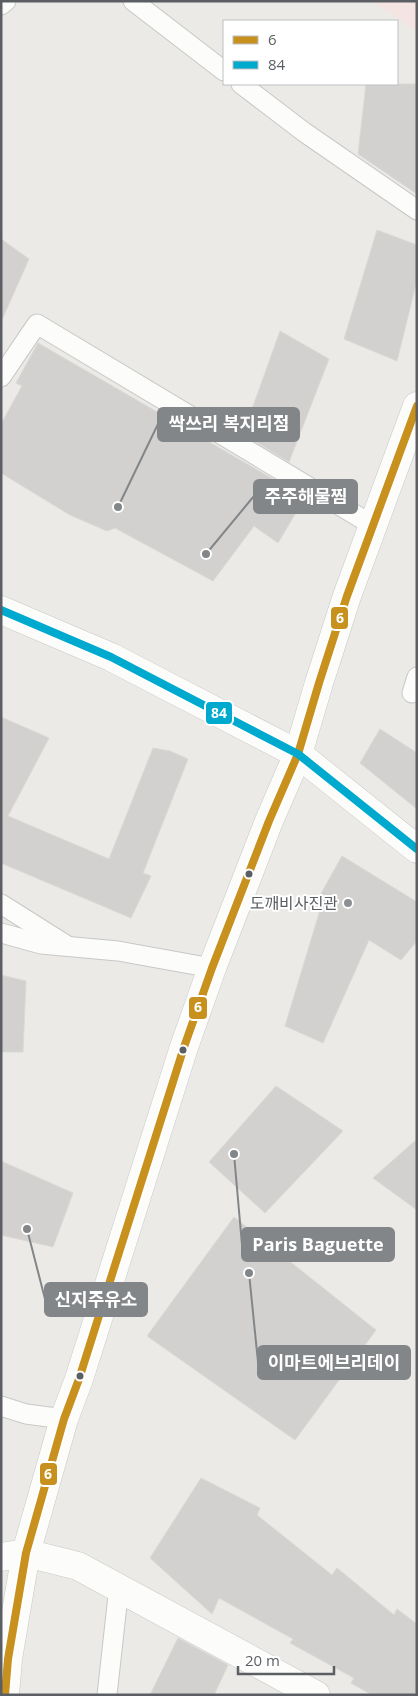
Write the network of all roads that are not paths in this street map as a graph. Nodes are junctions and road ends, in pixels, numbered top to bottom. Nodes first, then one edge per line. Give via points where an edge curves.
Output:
1 (6, 1) edge
2 (133, 1) edge
3 (1, 5) edge
4 (223, 70) edge
5 (242, 85) edge
6 (417, 210) edge
7 (1, 377) edge
8 (417, 406) edge
9 (374, 526) junction
10 (1, 610) edge
11 (298, 754) junction
12 (417, 849) edge
13 (1, 904) edge
14 (1, 933) edge
15 (69, 947) junction
16 (212, 968) junction
17 (1, 1406) edge
18 (64, 1419) junction
19 (13, 1555) edge
20 (119, 1587) junction
21 (5, 1695) edge
22 (107, 1695) edge
23 (316, 1695) edge

1 - 3 lane
2 - 4 lane
5 - 6 lane
7 - 9 lane via 37,324
8 - 9 street
9 - 11 street via 347,596
10 - 11 street via 112,657
11 - 12 street
11 - 16 street
13 - 15 lane
14 - 15 lane via 40,944
15 - 16 lane via 118,951
16 - 18 street
17 - 18 lane via 26,1414
18 - 19 street
19 - 20 street via 78,1566
19 - 21 street
20 - 22 lane
20 - 23 street

